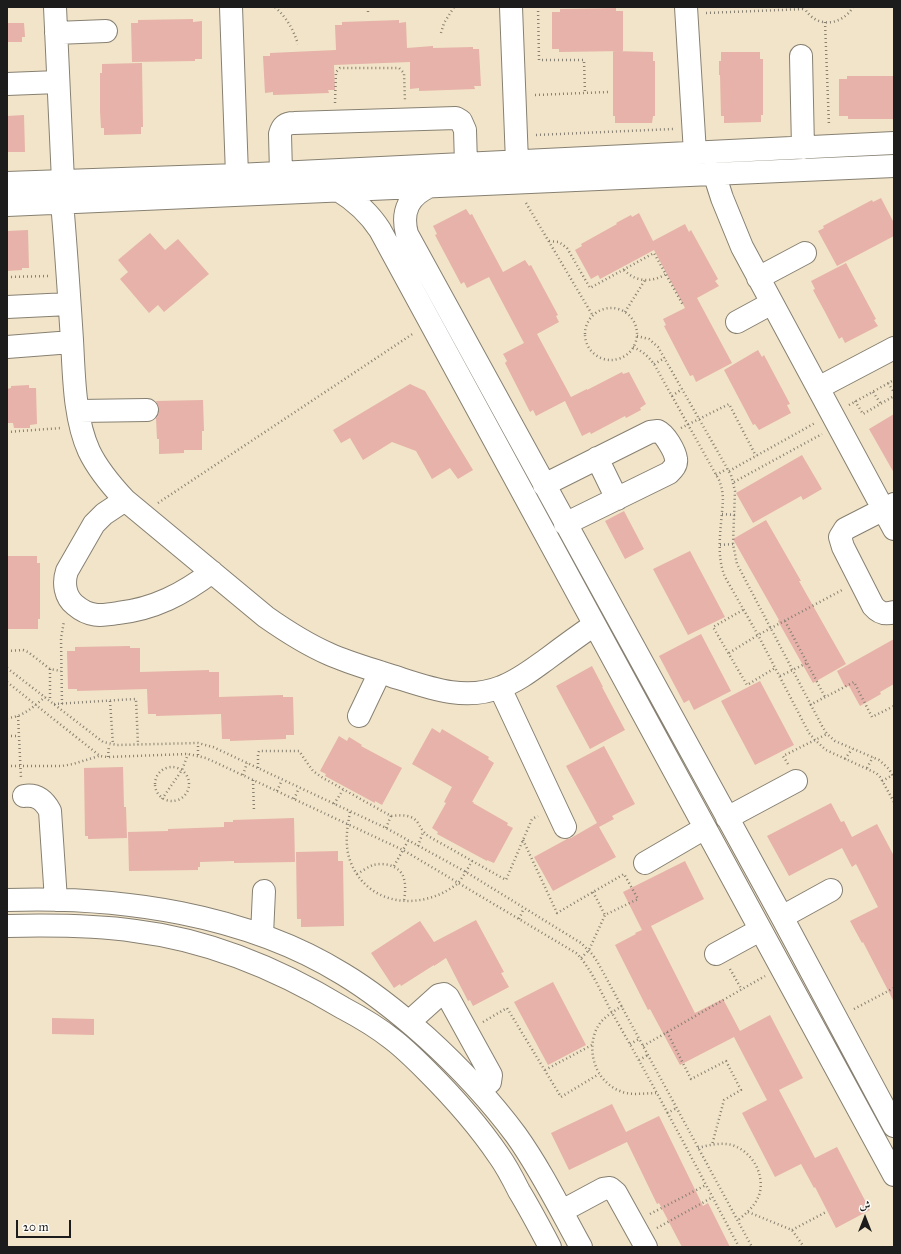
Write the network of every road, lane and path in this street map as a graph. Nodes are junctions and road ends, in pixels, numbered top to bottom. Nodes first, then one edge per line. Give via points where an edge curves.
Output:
1 (55, 7) edge
2 (231, 7) edge
3 (275, 7) edge
4 (368, 7) edge
5 (454, 7) edge
6 (511, 7) edge
7 (538, 7) edge
8 (853, 7) edge
9 (805, 8) edge
10 (686, 10) edge
11 (368, 15) dead end
12 (825, 22) junction
13 (106, 31) dead end
14 (56, 33) junction
15 (441, 33) dead end
16 (298, 44) dead end
17 (801, 56) dead end
18 (58, 82) junction
19 (7, 84) edge
20 (608, 92) dead end
21 (585, 93) junction
22 (515, 96) junction
23 (405, 119) junction
24 (335, 122) junction
25 (694, 129) junction
26 (516, 135) junction
27 (894, 143) edge
28 (829, 146) junction
29 (803, 148) junction
30 (695, 153) junction
31 (466, 164) junction
32 (894, 166) edge
33 (516, 172) junction
34 (281, 173) junction
35 (714, 173) junction
36 (237, 175) junction
37 (63, 181) junction
38 (7, 183) edge
39 (432, 186) junction
40 (338, 190) junction
41 (62, 202) junction
42 (7, 205) edge
43 (548, 241) junction
44 (805, 253) dead end
45 (425, 269) junction
46 (624, 270) junction
47 (666, 274) junction
48 (68, 276) junction
49 (7, 277) edge
50 (758, 278) junction
51 (405, 279) junction
52 (645, 280) junction
53 (772, 303) junction
54 (69, 304) junction
55 (683, 305) dead end
56 (7, 307) edge
57 (625, 312) junction
58 (592, 316) junction
59 (737, 322) dead end
60 (429, 323) junction
61 (637, 336) junction
62 (72, 342) junction
63 (7, 347) edge
64 (633, 347) junction
65 (894, 348) edge
66 (665, 358) junction
67 (654, 364) junction
68 (894, 380) edge
69 (888, 383) junction
70 (818, 388) junction
71 (682, 389) junction
72 (872, 392) junction
73 (894, 392) edge
74 (672, 396) junction
75 (894, 396) edge
76 (855, 401) junction
77 (880, 404) junction
78 (147, 410) dead end
79 (80, 419) junction
80 (699, 419) junction
81 (835, 420) junction
82 (688, 424) junction
83 (7, 432) edge
84 (665, 436) junction
85 (756, 456) junction
86 (597, 458) junction
87 (728, 470) junction
88 (716, 475) junction
89 (734, 482) junction
90 (544, 485) junction
91 (616, 499) junction
92 (125, 500) junction
93 (889, 507) edge
94 (142, 514) junction
95 (722, 514) junction
96 (735, 515) junction
97 (565, 524) junction
98 (894, 529) edge
99 (733, 544) junction
100 (720, 545) junction
101 (212, 572) junction
102 (860, 581) junction
103 (72, 603) junction
104 (743, 610) junction
105 (894, 612) edge
106 (785, 621) junction
107 (594, 625) junction
108 (770, 629) junction
109 (758, 635) junction
110 (7, 651) edge
111 (728, 653) junction
112 (807, 663) junction
113 (7, 668) edge
114 (776, 668) junction
115 (50, 670) junction
116 (792, 670) junction
117 (61, 671) junction
118 (380, 672) junction
119 (780, 676) junction
120 (7, 682) edge
121 (500, 688) junction
122 (45, 697) junction
123 (825, 698) junction
124 (110, 700) junction
125 (50, 702) junction
126 (54, 704) junction
127 (62, 704) junction
128 (36, 705) junction
129 (810, 705) junction
130 (894, 706) edge
131 (18, 716) junction
132 (360, 716) dead end
133 (7, 718) edge
134 (827, 734) junction
135 (7, 736) edge
136 (19, 736) junction
137 (815, 740) junction
138 (198, 743) junction
139 (111, 745) junction
140 (138, 745) junction
141 (852, 748) junction
142 (188, 754) junction
143 (198, 755) junction
144 (100, 756) junction
145 (108, 757) junction
146 (873, 757) junction
147 (845, 759) junction
148 (247, 763) junction
149 (7, 766) edge
150 (19, 766) junction
151 (258, 768) junction
152 (867, 768) junction
153 (182, 770) junction
154 (243, 775) junction
155 (893, 776) edge
156 (253, 780) junction
157 (282, 780) junction
158 (796, 781) joint
159 (882, 781) junction
160 (300, 788) junction
161 (344, 790) junction
162 (277, 791) junction
163 (26, 796) joint
164 (162, 799) junction
165 (294, 799) junction
166 (894, 801) edge
167 (334, 804) junction
168 (556, 808) junction
169 (254, 812) dead end
170 (350, 812) junction
171 (391, 816) junction
172 (727, 818) junction
173 (348, 824) junction
174 (565, 827) dead end
175 (386, 828) junction
176 (704, 828) junction
177 (424, 832) junction
178 (523, 840) junction
179 (408, 841) junction
180 (418, 846) junction
181 (403, 850) junction
182 (472, 861) junction
183 (645, 863) dead end
184 (394, 866) junction
185 (466, 872) junction
186 (357, 874) junction
187 (458, 883) junction
188 (831, 890) dead end
189 (264, 892) dead end
190 (592, 892) junction
191 (7, 900) edge
192 (56, 900) junction
193 (404, 901) junction
194 (524, 908) junction
195 (605, 915) junction
196 (782, 917) junction
197 (519, 919) junction
198 (7, 926) edge
199 (760, 930) junction
200 (262, 935) junction
201 (588, 950) junction
202 (716, 954) dead end
203 (581, 958) junction
204 (781, 967) junction
205 (894, 988) edge
206 (622, 1006) junction
207 (612, 1012) junction
208 (836, 1018) junction
209 (409, 1022) junction
210 (467, 1031) junction
211 (668, 1032) junction
212 (640, 1039) junction
213 (630, 1044) junction
214 (593, 1045) junction
215 (644, 1046) junction
216 (648, 1055) junction
217 (639, 1060) junction
218 (545, 1070) junction
219 (600, 1074) junction
220 (479, 1090) junction
221 (656, 1092) junction
222 (677, 1108) junction
223 (668, 1113) junction
224 (894, 1126) edge
225 (712, 1145) junction
226 (698, 1148) junction
227 (894, 1175) edge
228 (706, 1185) junction
229 (712, 1197) junction
230 (562, 1211) junction
231 (748, 1212) junction
232 (826, 1212) dead end
233 (738, 1220) junction
234 (792, 1230) junction
235 (640, 1236) edge
236 (550, 1247) edge
237 (581, 1247) edge
238 (739, 1247) edge
239 (752, 1247) edge
240 (804, 1247) edge

1 - 14 street
2 - 36 street
3 - 16 path via 292,27
4 - 11 path
5 - 15 path
6 - 22 street
7 - 21 path via 539,60 584,60
8 - 12 path via 841,20
9 - 10 path
9 - 12 path via 810,16
10 - 25 street
12 - 28 path
13 - 14 street
14 - 18 street
17 - 29 street
18 - 19 street
18 - 37 street
20 - 21 path
21 - 22 path
22 - 26 street
23 - 24 street
23 - 24 path via 405,77 402,70 344,68 338,70 335,76
23 - 31 street via 456,118 461,121 465,130
24 - 34 street via 294,122 284,125 280,134
25 - 26 path
25 - 30 street
26 - 33 street
27 - 28 street
28 - 29 street
29 - 30 street
30 - 33 street via 555,151
31 - 33 street
31 - 34 street
32 - 35 street
33 - 35 street
33 - 39 street
33 - 43 path
34 - 36 street
35 - 50 street via 731,223
36 - 37 street
37 - 38 street
39 - 40 street
39 - 45 street via 423,189 409,202 405,219 407,234
40 - 41 street
40 - 51 street via 358,203 374,220
41 - 42 street
41 - 48 street
43 - 46 path via 559,242 567,248 590,288
43 - 58 path
44 - 50 street
45 - 51 street
45 - 90 street
46 - 47 path via 654,253
46 - 52 path via 634,277
47 - 52 path via 660,278
47 - 55 path
48 - 49 path
48 - 54 street
50 - 53 street
51 - 60 street
52 - 57 path
53 - 59 street
53 - 70 street
54 - 56 street
54 - 62 street
57 - 58 path via 612,308 604,309
57 - 61 path via 634,322
58 - 64 path via 585,330 585,338 596,354 614,360 628,353
60 - 94 path
60 - 107 street
61 - 64 path
61 - 66 path via 649,339
62 - 63 street
62 - 79 street
64 - 67 path via 648,355
65 - 70 street
66 - 67 path
66 - 71 path
67 - 74 path
68 - 69 path
69 - 72 path
69 - 73 path
70 - 81 street
71 - 74 path
71 - 80 path
72 - 76 path
72 - 77 path
74 - 82 path
75 - 77 path
76 - 77 path via 863,414
76 - 81 path
78 - 79 street
79 - 83 path
79 - 92 street via 89,450 111,485
80 - 82 path
80 - 85 path via 729,404
80 - 87 path
81 - 85 path
81 - 89 path
81 - 93 street
82 - 84 path
82 - 88 path
84 - 86 street via 654,431
84 - 91 street via 676,459 673,469
85 - 87 path
86 - 90 street
86 - 91 street
87 - 88 path
87 - 89 path
88 - 95 path via 722,489
89 - 96 path
90 - 97 street
91 - 97 street
92 - 94 street
92 - 103 street via 94,524 67,571 66,592
93 - 98 street
93 - 102 street via 845,529 840,537
94 - 101 street
95 - 96 path
95 - 100 path
96 - 99 path
97 - 172 street
99 - 100 path
99 - 108 path via 737,564
100 - 104 path via 724,577
101 - 103 street via 181,594 164,602 127,612 94,615 82,611
101 - 118 street via 286,631 329,654
102 - 105 street via 877,610 887,614
102 - 106 path
103 - 117 path via 62,629
104 - 109 path
104 - 111 path via 713,627
106 - 108 path
106 - 112 path
107 - 121 street via 526,674
107 - 176 street
108 - 109 path
108 - 116 path
109 - 111 path
109 - 114 path
110 - 115 path via 28,652
111 - 114 path via 748,685
112 - 116 path
112 - 123 path
113 - 122 path
114 - 119 path
115 - 117 path
115 - 125 path
116 - 119 path
116 - 129 path
117 - 127 path
118 - 121 street via 446,692 467,694
118 - 132 street
119 - 137 path
120 - 128 path
121 - 168 street
122 - 125 path
122 - 128 path
123 - 129 path
123 - 130 path via 854,682 872,717
124 - 127 path
124 - 139 path
124 - 140 path via 136,699
125 - 126 path
126 - 127 path
126 - 139 path via 97,738
128 - 131 path
128 - 144 path
129 - 134 path
131 - 133 path
131 - 136 path
134 - 137 path
134 - 141 path via 835,741
135 - 136 path
136 - 150 path
137 - 147 path via 826,750
137 - 158 path via 784,756
138 - 140 path
138 - 143 path
138 - 148 path
139 - 140 path
139 - 145 path
141 - 146 path
141 - 147 path
142 - 143 path
142 - 145 path
142 - 153 path
143 - 154 path
144 - 145 path
144 - 150 path via 62,766
146 - 152 path
146 - 155 path via 884,764
147 - 152 path
148 - 151 path
148 - 154 path
149 - 150 path
150 - 163 path
151 - 157 path
151 - 161 path via 259,751 299,751 313,771
152 - 159 path via 876,773
153 - 164 path
153 - 164 path via 189,781 186,794 175,802
153 - 164 path via 168,767 157,775 154,788
154 - 156 path
155 - 159 path
156 - 162 path
156 - 169 path
157 - 160 path
157 - 162 path
158 - 172 street
159 - 166 path
160 - 165 path
160 - 167 path
161 - 167 path
161 - 171 path
162 - 165 path
163 - 192 street via 40,798 50,811
165 - 173 path
167 - 170 path
168 - 174 street
168 - 178 path via 532,819
170 - 173 path
170 - 175 path
171 - 175 path
171 - 177 path via 410,817
172 - 196 street
173 - 181 path
173 - 186 path via 348,850
175 - 179 path
176 - 183 street
176 - 199 street
177 - 180 path
177 - 182 path
178 - 182 path via 506,880
178 - 190 path via 557,913
179 - 180 path
179 - 181 path
180 - 185 path
181 - 184 path
181 - 187 path
182 - 185 path
184 - 186 path via 373,865
184 - 193 path via 404,878
185 - 187 path
185 - 194 path
186 - 193 path via 365,885 375,892
187 - 193 path via 431,898
187 - 197 path
188 - 196 street
189 - 200 street
190 - 195 path
190 - 195 path via 624,874 638,898
191 - 192 street
192 - 200 street via 116,903 167,910
194 - 197 path
194 - 201 path via 575,938
195 - 201 path
196 - 208 street
197 - 203 path
198 - 236 street via 106,927 167,936 256,964 292,980 360,1018 393,1039 461,1106 500,1156
199 - 202 street
199 - 204 street
200 - 209 street via 343,974
201 - 203 path
201 - 206 path
203 - 207 path
204 - 211 path
204 - 227 street
205 - 208 path
206 - 207 path
206 - 212 path
207 - 213 path
207 - 214 path via 600,1024
208 - 224 street
209 - 210 street via 444,994
209 - 220 street
210 - 218 path via 507,1008
210 - 220 street via 492,1075 490,1082
211 - 215 path
211 - 225 path via 692,1079 726,1061 741,1090 724,1100
212 - 213 path
212 - 215 path
213 - 217 path
214 - 218 path
214 - 219 path via 593,1058
215 - 216 path
216 - 217 path
216 - 222 path
217 - 221 path
218 - 219 path via 560,1097
219 - 221 path via 610,1086 620,1091 632,1094
220 - 230 street via 537,1167
221 - 223 path
222 - 223 path
222 - 226 path
223 - 228 path
225 - 226 path
225 - 231 path via 734,1146 755,1163 759,1172 760,1192
226 - 233 path
228 - 229 path
228 - 235 path
229 - 235 path
229 - 238 path
230 - 235 street via 603,1189 610,1188 616,1193
230 - 237 street
231 - 233 path
231 - 234 path
232 - 234 path
233 - 239 path
234 - 240 path

